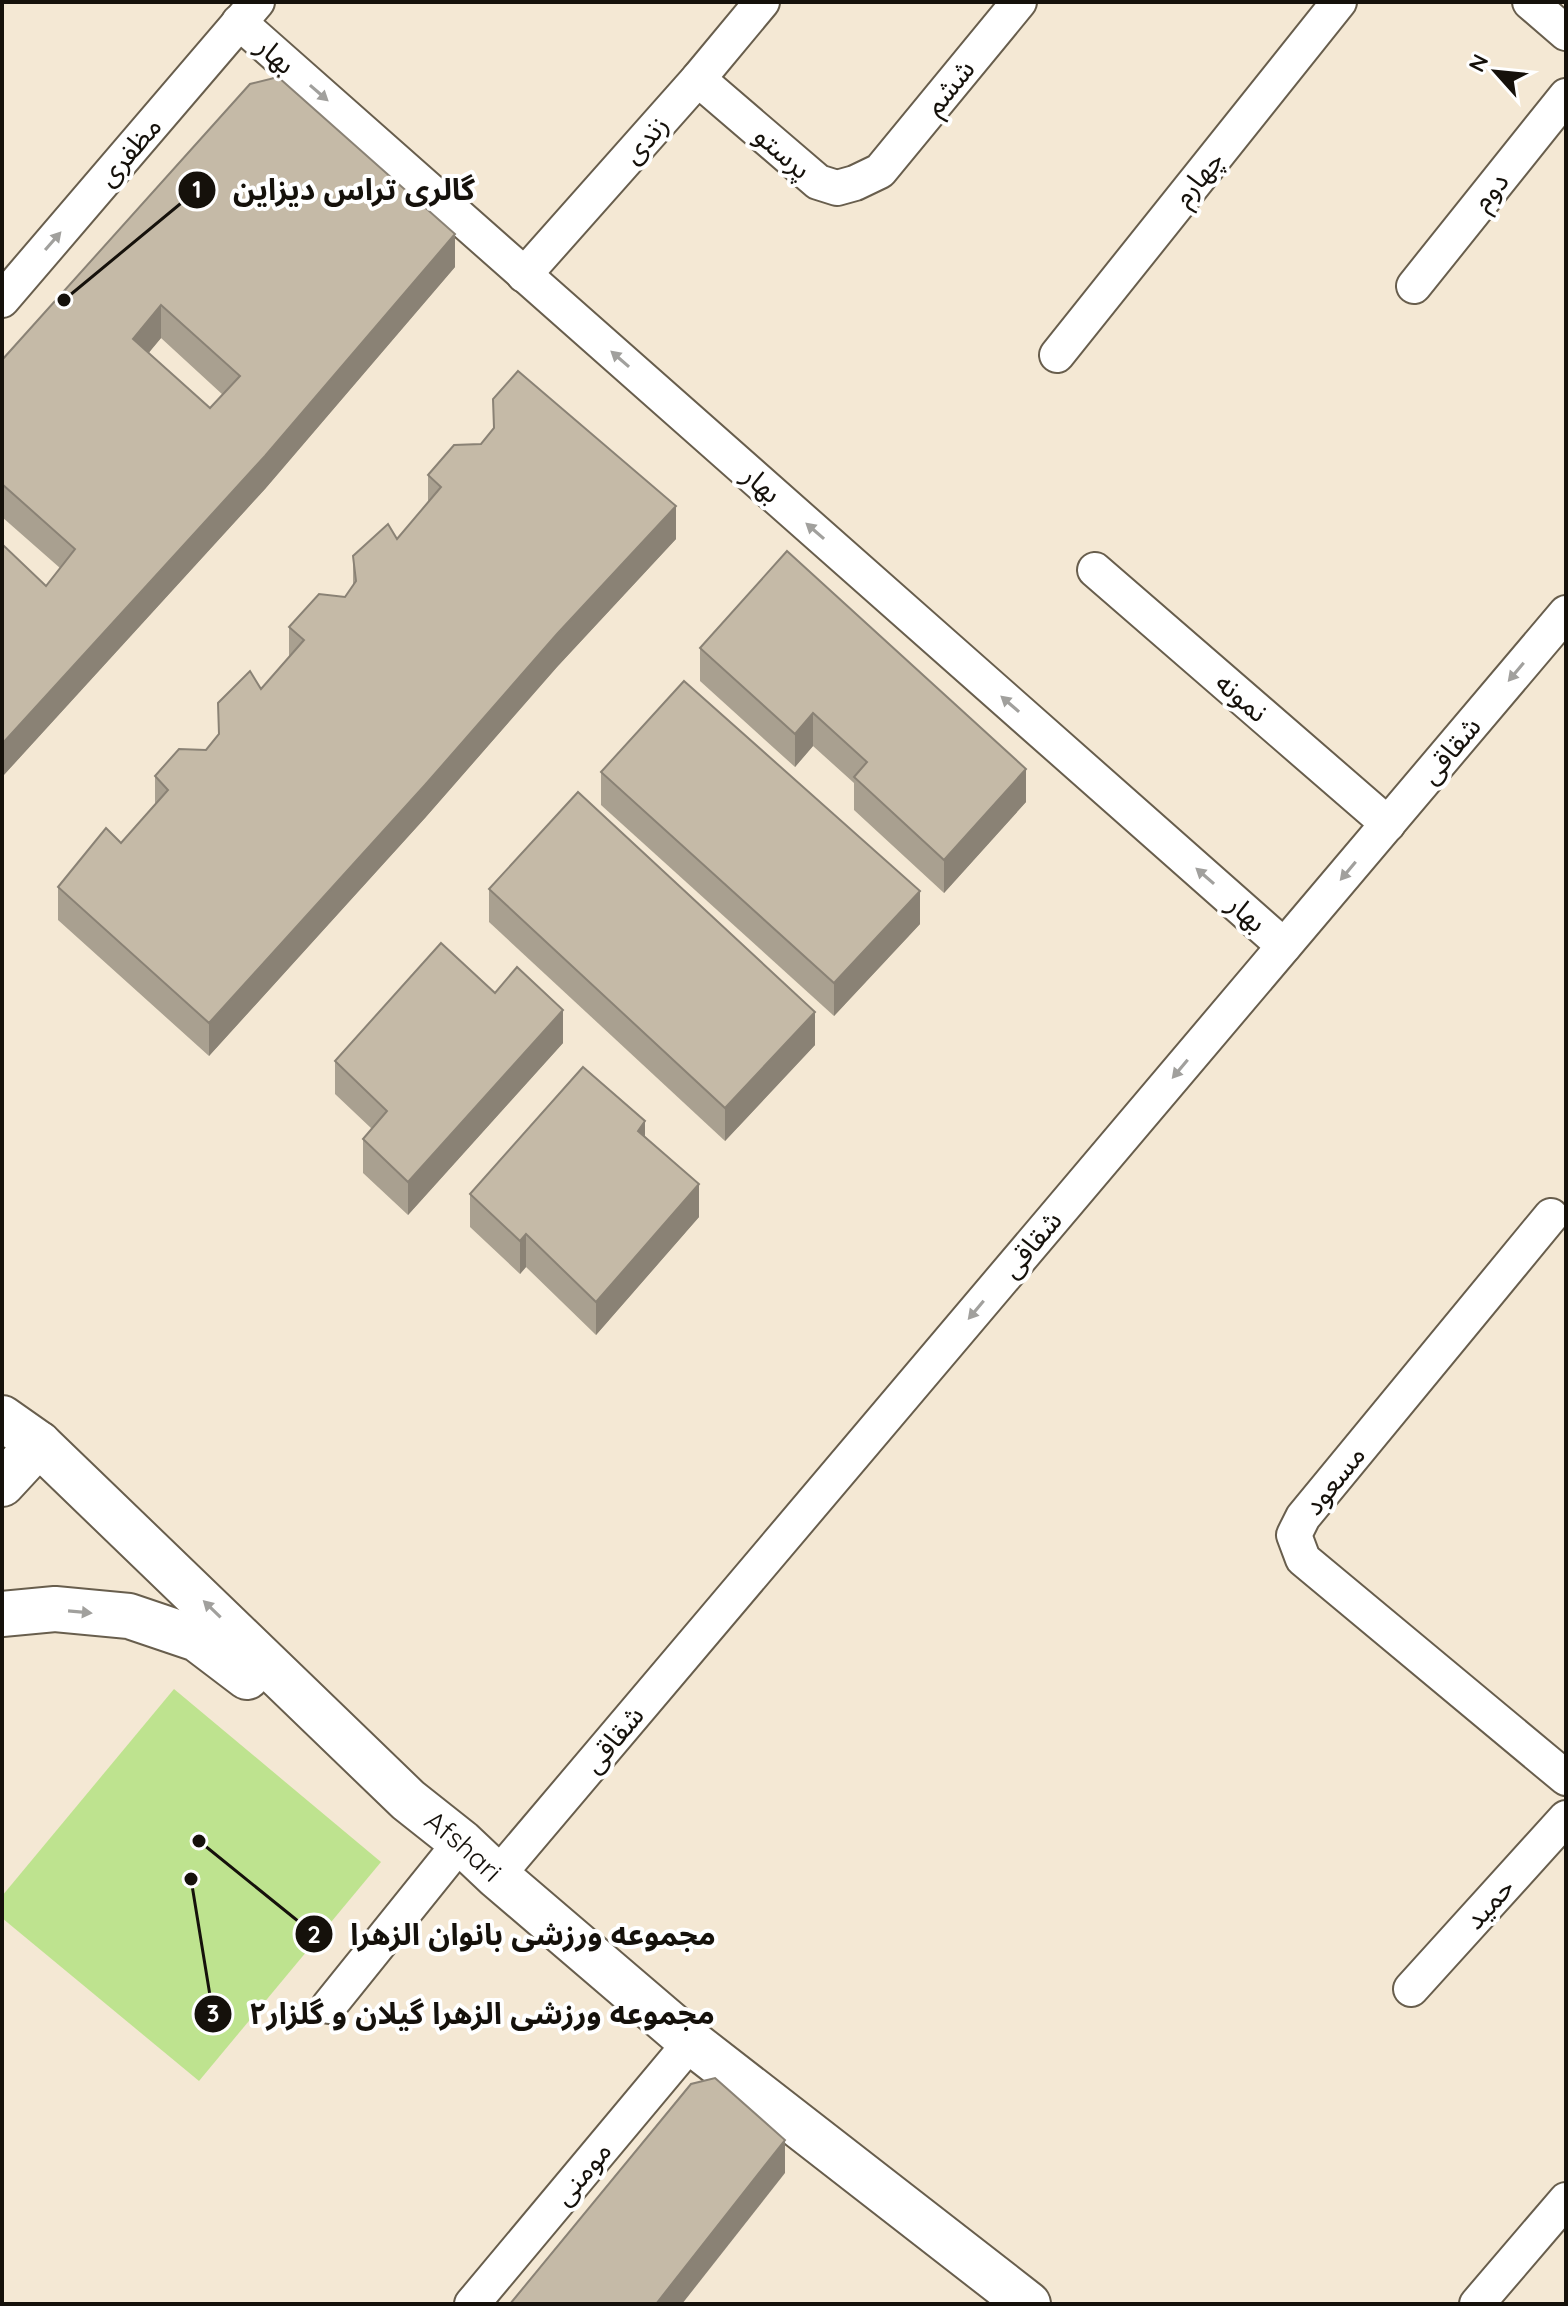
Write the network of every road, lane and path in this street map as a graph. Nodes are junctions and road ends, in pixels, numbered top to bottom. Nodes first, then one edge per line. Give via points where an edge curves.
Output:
1 (762, 2) edge
2 (1019, 2) edge
3 (1339, 2) edge
4 (1530, 2) edge
5 (248, 12) edge
6 (1566, 33) edge
7 (698, 79) junction
8 (1566, 96) edge
9 (880, 171) joint
10 (524, 275) junction
11 (1414, 286) dead end
12 (2, 300) edge
13 (1057, 355) dead end
14 (1095, 570) dead end
15 (1566, 613) edge
16 (1388, 824) junction
17 (1284, 946) junction
18 (1551, 1216) dead end
19 (2, 1418) edge
20 (39, 1444) junction
21 (2, 1484) edge
22 (2, 1614) edge
23 (1566, 1778) edge
24 (408, 1800) junction
25 (1566, 1818) edge
26 (461, 1842) junction
27 (497, 1876) junction
28 (1411, 1989) dead end
29 (329, 2006) dead end
30 (691, 2042) junction
31 (1566, 2200) edge
32 (472, 2304) edge
33 (1028, 2304) edge
34 (1477, 2304) edge

1 - 7 street, زندی
2 - 9 street, ششم
3 - 13 street, چهارم
4 - 6 street
5 -> 10 street, بهار
12 -> 5 street, مظفری
7 - 9 street, پرستو via 818,182 837,188
7 - 10 street, زندی
8 - 11 street, دوم
17 -> 10 street, بهار
14 - 16 street, نمونه
15 -> 16 street, شقاقی
16 -> 17 street, شقاقی
17 -> 27 street, شقاقی
18 - 23 street, مسعود via 1303,1517 1294,1535 1303,1559
19 - 20 main road, Afshari
20 - 21 main road
24 -> 20 main road, Afshari
22 -> 24 main road via 55,1609 129,1616 197,1639
24 - 26 main road, Afshari
25 - 28 street, حمید
26 - 27 main road, Afshari
26 - 29 street
27 - 30 main road, Afshari
30 - 32 street, مومنی
30 - 33 main road, Afshari
31 - 34 street

